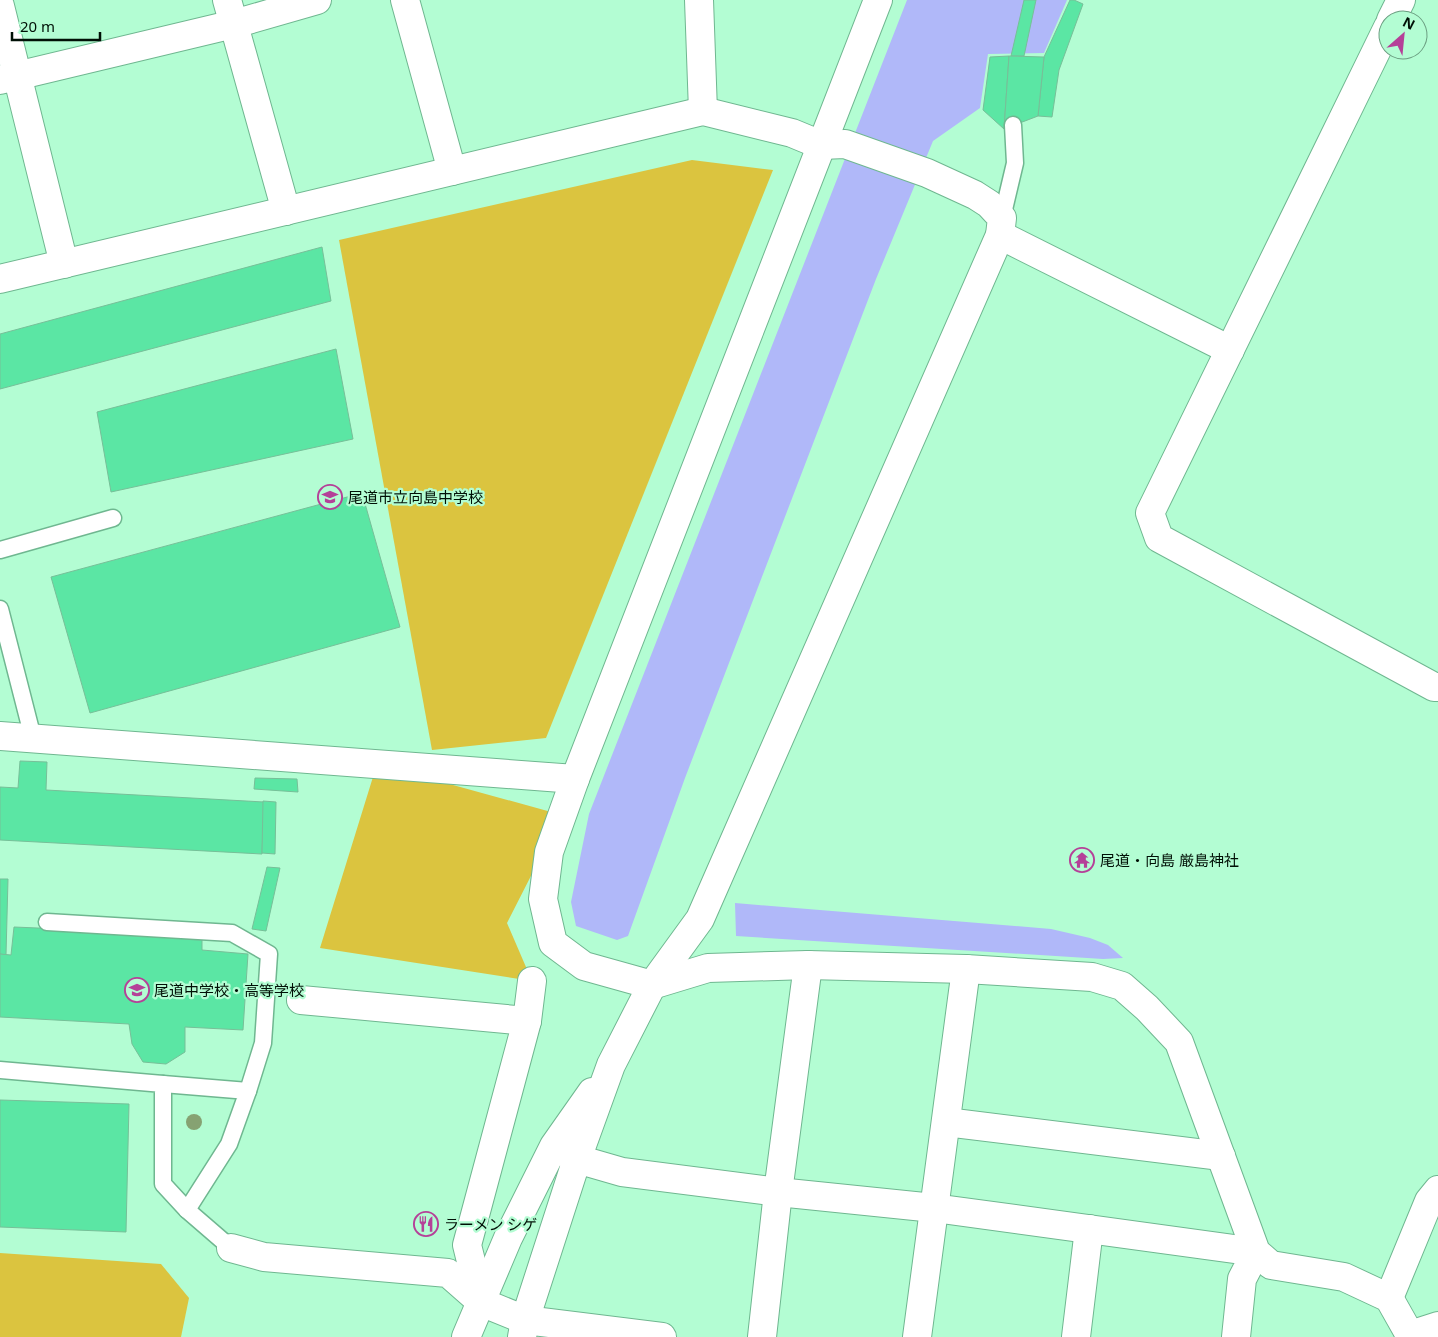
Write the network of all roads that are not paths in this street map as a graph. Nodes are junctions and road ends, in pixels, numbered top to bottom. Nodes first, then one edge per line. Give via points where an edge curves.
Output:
1 (317, 0) edge
2 (405, 0) edge
3 (699, 0) edge
4 (878, 0) edge
5 (0, 6) edge
6 (231, 12) edge
7 (1378, 47) edge
8 (9, 78) edge
9 (702, 111) junction
10 (1014, 125) dead end
11 (833, 144) junction
12 (452, 171) junction
13 (286, 211) junction
14 (1001, 226) junction
15 (64, 264) junction
16 (0, 279) edge
17 (1230, 350) junction
18 (113, 518) dead end
19 (0, 550) edge
20 (0, 609) edge
21 (1438, 687) edge
22 (0, 736) edge
23 (33, 738) junction
24 (575, 779) junction
25 (47, 922) dead end
26 (808, 965) junction
27 (966, 969) junction
28 (532, 981) dead end
29 (652, 985) junction
30 (302, 1000) dead end
31 (528, 1021) junction
32 (611, 1065) junction
33 (0, 1070) edge
34 (163, 1084) junction
35 (248, 1091) junction
36 (946, 1122) junction
37 (554, 1146) junction
38 (1220, 1156) junction
39 (577, 1160) junction
40 (1438, 1190) edge
41 (778, 1192) junction
42 (934, 1208) junction
43 (187, 1210) junction
44 (1090, 1229) junction
45 (231, 1248) joint
46 (1256, 1252) junction
47 (1389, 1298) junction
48 (481, 1302) junction
49 (1438, 1326) edge
50 (523, 1328) edge
51 (1410, 1336) edge
52 (466, 1337) edge
53 (662, 1337) edge
54 (762, 1337) edge
55 (917, 1337) edge
56 (1076, 1337) edge
57 (1236, 1337) edge

1 - 6 street
2 - 12 street
3 - 9 street
4 - 11 street
5 - 8 street
6 - 8 street
6 - 13 street
7 - 17 street
8 - 15 street
9 - 11 street
9 - 12 street
10 - 14 lane via 1015,163
11 - 14 street via 927,172 989,204
11 - 24 street
12 - 13 street
13 - 15 street
14 - 17 street
14 - 29 street via 700,919
15 - 16 street
17 - 21 street via 1150,513 1159,538
18 - 19 lane
20 - 23 lane
22 - 23 street
23 - 24 street
24 - 29 street via 549,852 543,899 553,943 584,966
25 - 35 lane via 232,933 269,954 263,1043
26 - 27 street
26 - 29 street via 708,968
26 - 41 street
27 - 36 street
27 - 38 street via 1092,977 1122,986 1179,1042
28 - 31 street
29 - 32 street
30 - 31 street
31 - 48 street via 468,1245
32 - 37 street
32 - 39 street
33 - 34 lane
34 - 35 lane
34 - 43 lane via 163,1184
35 - 43 lane via 229,1144
36 - 38 street
36 - 42 street
37 - 39 street
37 - 48 street via 508,1238
38 - 46 street
39 - 41 street via 622,1172
39 - 50 street
40 - 47 street via 1429,1201
41 - 42 street
41 - 54 street
42 - 44 street
42 - 55 street
43 - 45 lane
44 - 46 street
44 - 56 street
45 - 48 street via 264,1257 448,1273
46 - 47 street via 1271,1265 1344,1277
46 - 57 street via 1242,1279
47 - 51 street
48 - 50 street
48 - 52 street
49 - 51 street
50 - 53 street

